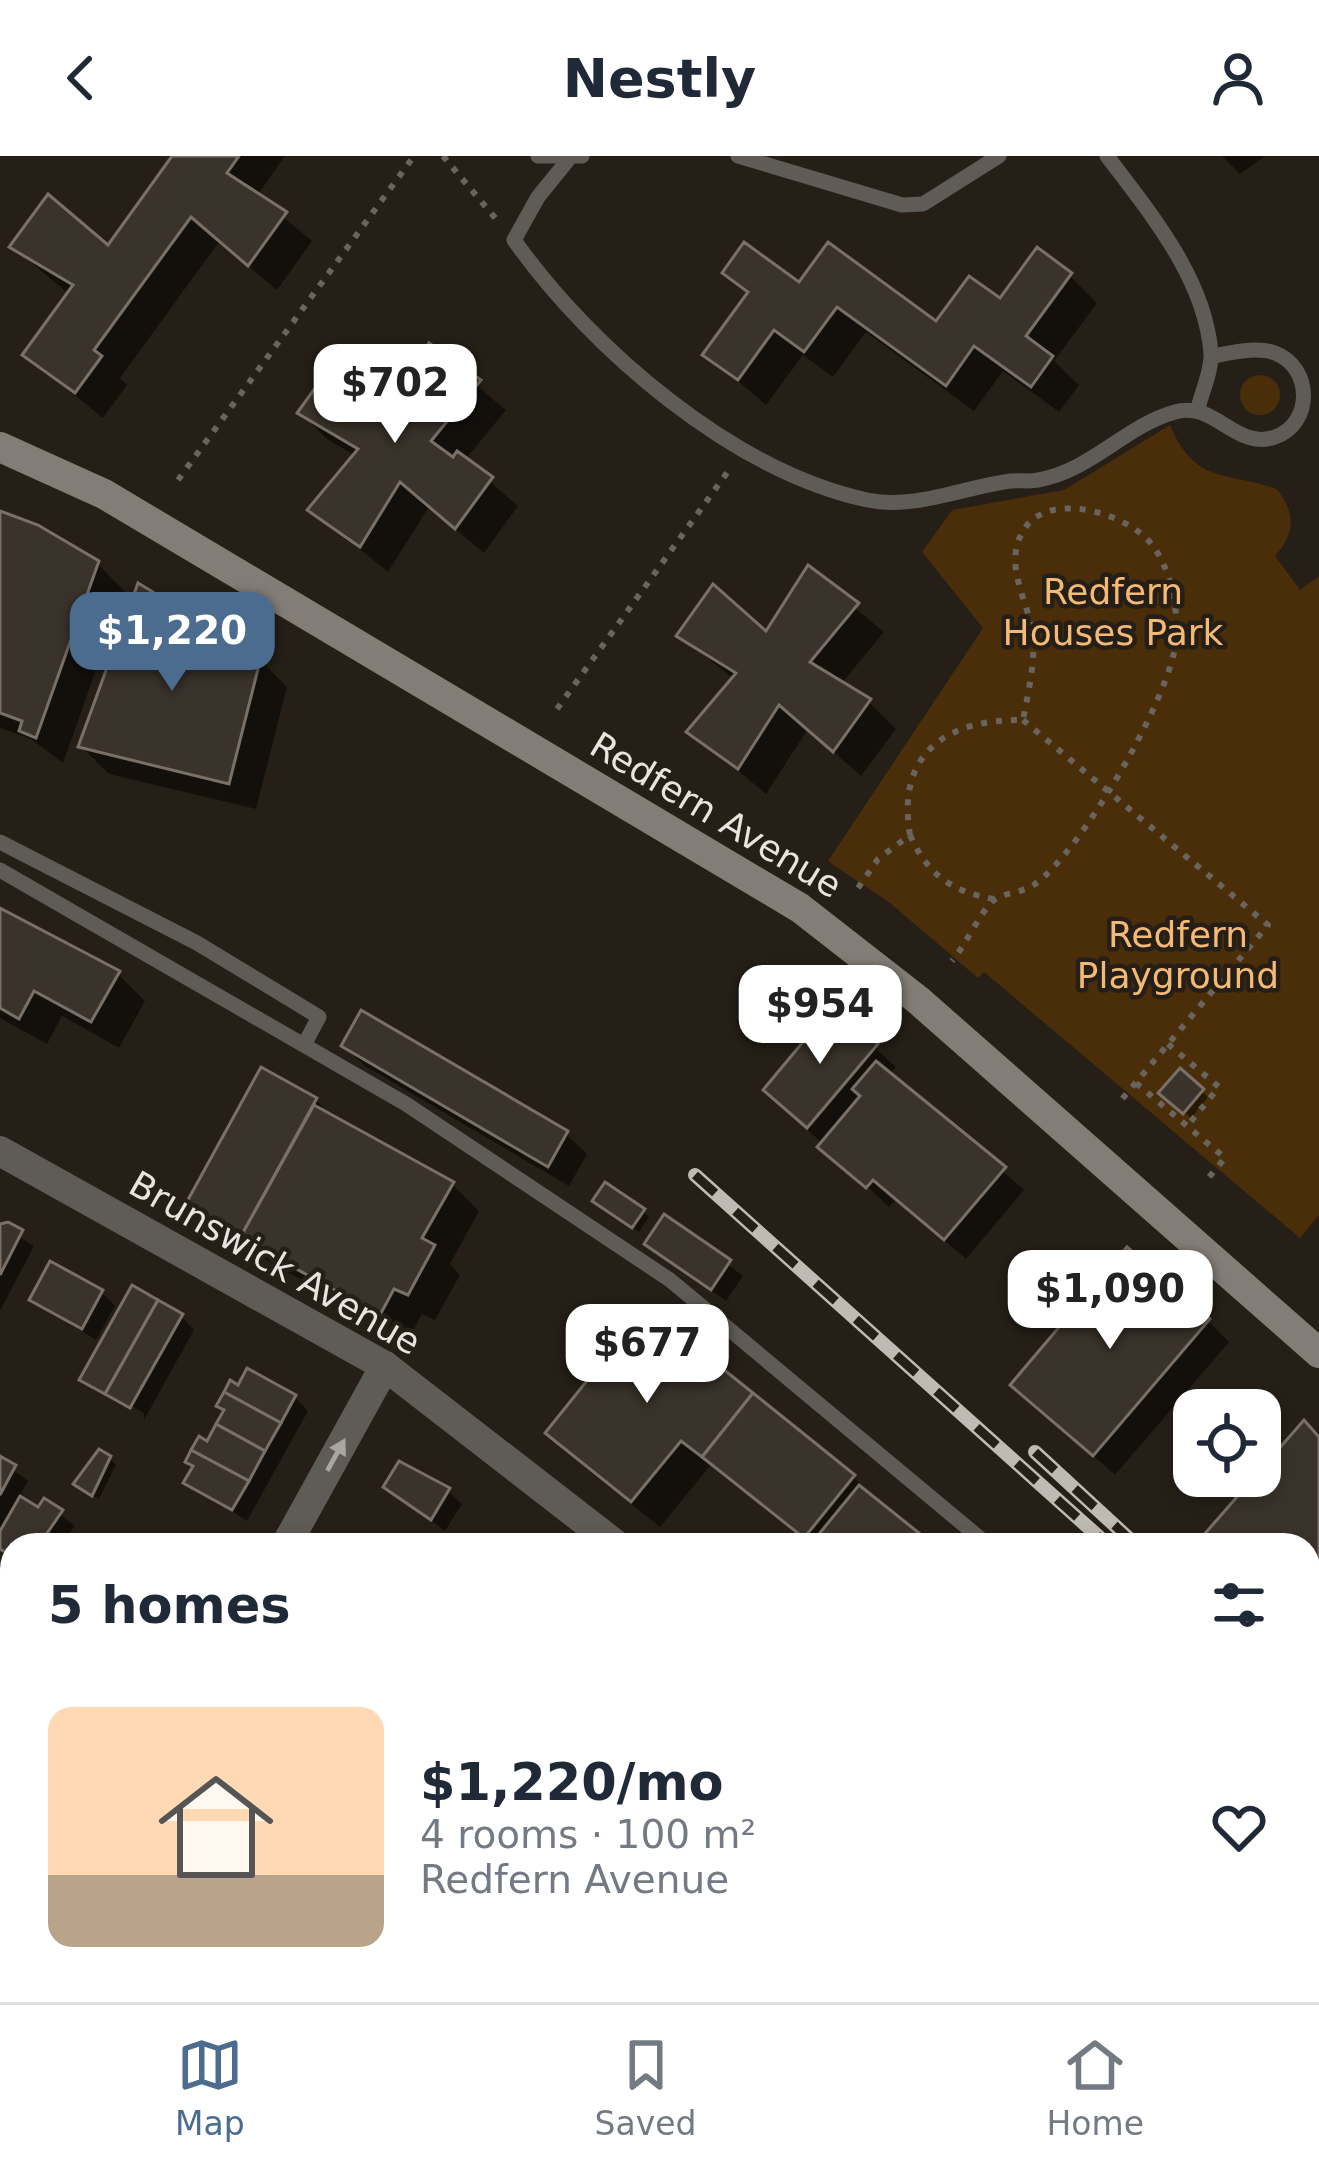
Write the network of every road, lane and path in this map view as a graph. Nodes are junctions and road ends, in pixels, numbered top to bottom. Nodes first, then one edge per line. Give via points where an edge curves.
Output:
1 (414, 156) edge
2 (442, 156) edge
3 (538, 156) edge
4 (738, 156) edge
5 (999, 156) edge
6 (1107, 156) edge
7 (575, 158) edge
8 (514, 240) junction
9 (1212, 356) junction
10 (1198, 408) junction
11 (0, 447) edge
12 (746, 448) junction
13 (178, 480) dead end
14 (556, 709) dead end
15 (1023, 720) junction
16 (1108, 790) junction
17 (910, 835) junction
18 (0, 842) edge
19 (0, 870) edge
20 (858, 888) dead end
21 (994, 899) junction
22 (952, 961) dead end
23 (1168, 1044) junction
24 (304, 1046) junction
25 (1136, 1083) junction
26 (1117, 1105) dead end
27 (1187, 1126) junction
28 (0, 1151) edge
29 (1205, 1182) dead end
30 (1315, 1338) edge
31 (385, 1366) junction
32 (293, 1533) edge
33 (601, 1533) edge
34 (974, 1533) edge

1 - 13 path
2 - 8 path
3 - 7 lane
4 - 5 lane via 902,205 923,204
6 - 9 lane via 1168,238
7 - 8 lane via 538,197
8 - 12 lane via 550,291 628,365
9 - 10 lane
9 - 10 lane via 1279,354 1300,374 1304,403 1290,428 1263,440
10 - 12 lane via 1150,421 1071,470 906,503 867,500
11 - 30 street, Redfern Avenue via 104,494 800,908
12 - 14 path
15 - 16 path
15 - 16 path via 1033,639 1016,578 1024,528 1066,508 1116,519 1146,538 1165,568 1176,642 1167,679
15 - 17 path via 968,724 928,750 908,790
16 - 21 path via 1058,864 1035,885
16 - 23 path via 1268,925
17 - 20 path via 878,859
17 - 21 path via 951,887
18 - 24 lane via 320,1017
19 - 24 lane
21 - 22 path
23 - 25 path
23 - 27 path via 1219,1087
24 - 34 lane via 406,1104 670,1280
25 - 26 path
25 - 27 path
27 - 29 path via 1225,1158
28 - 31 street, Brunswick Avenue
32 -> 31 street
31 - 33 street, Brunswick Avenue

